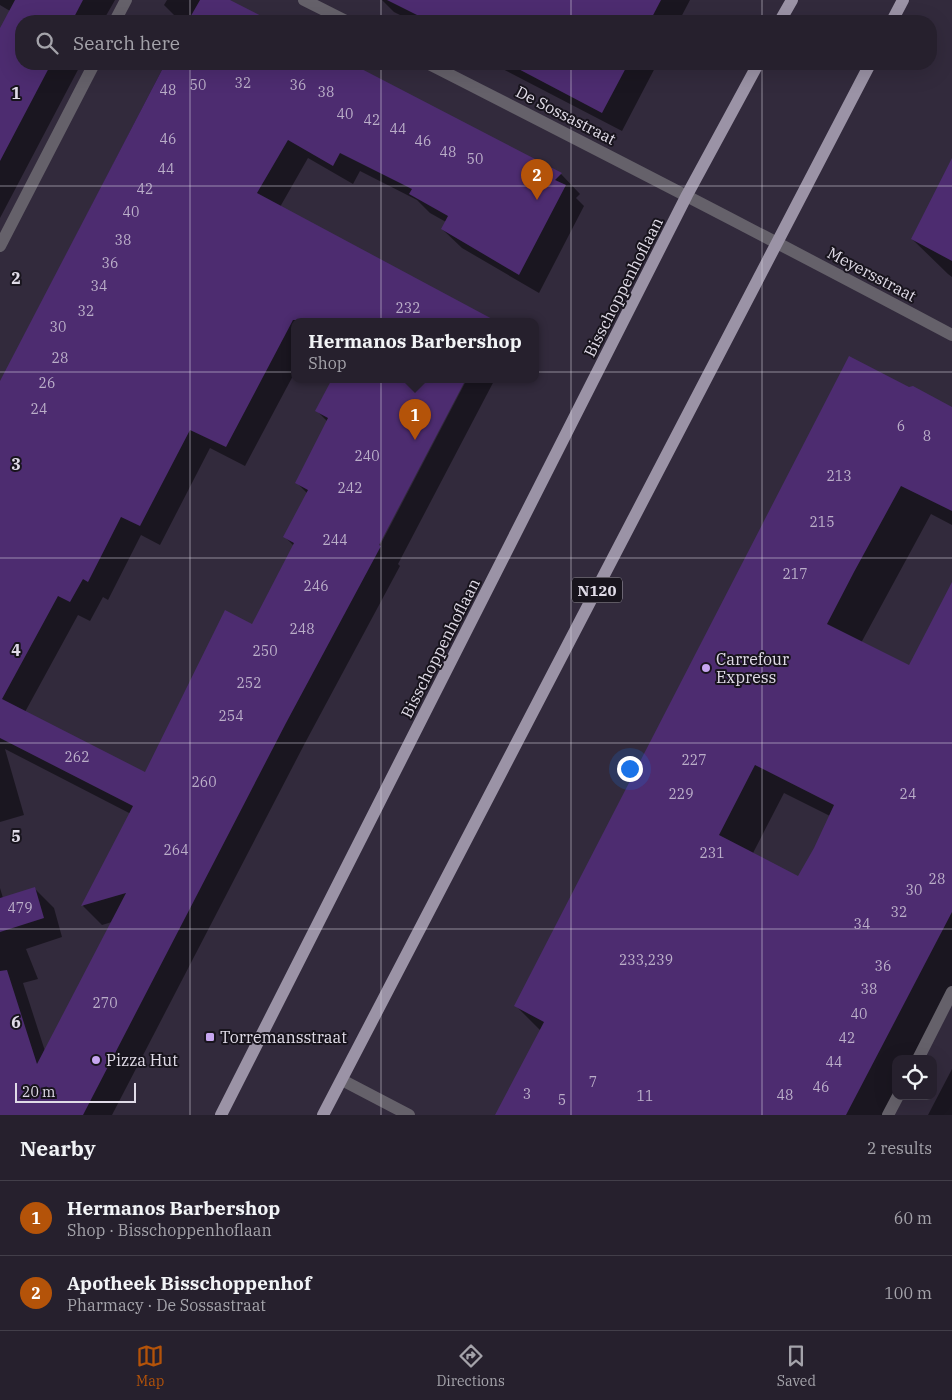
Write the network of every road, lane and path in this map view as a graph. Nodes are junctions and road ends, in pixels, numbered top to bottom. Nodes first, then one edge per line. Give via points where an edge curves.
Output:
1 (126, 0) edge
2 (304, 0) edge
3 (792, 0) edge
4 (903, 0) edge
5 (119, 15) edge
6 (334, 15) edge
7 (783, 15) edge
8 (895, 15) edge
9 (91, 70) edge
10 (441, 70) edge
11 (755, 70) edge
12 (867, 70) edge
13 (688, 195) junction
14 (776, 243) junction
15 (0, 246) edge
16 (952, 335) edge
17 (952, 992) edge
18 (920, 1055) edge
19 (342, 1080) junction
20 (896, 1100) edge
21 (221, 1115) edge
22 (324, 1115) edge
23 (410, 1115) edge
24 (888, 1115) edge

1 - 5 street
2 - 6 street
3 - 7 main road
4 - 8 main road
9 - 15 street
10 - 13 street, De Sossastraat
11 - 13 main road, Bisschoppenhoflaan
12 - 14 main road, N120
13 - 14 street
13 - 21 main road, Bisschoppenhoflaan
14 - 16 street, Meyersstraat
14 - 19 main road, N120
17 - 18 street
19 - 22 main road, N120
19 - 23 street
20 - 24 street

